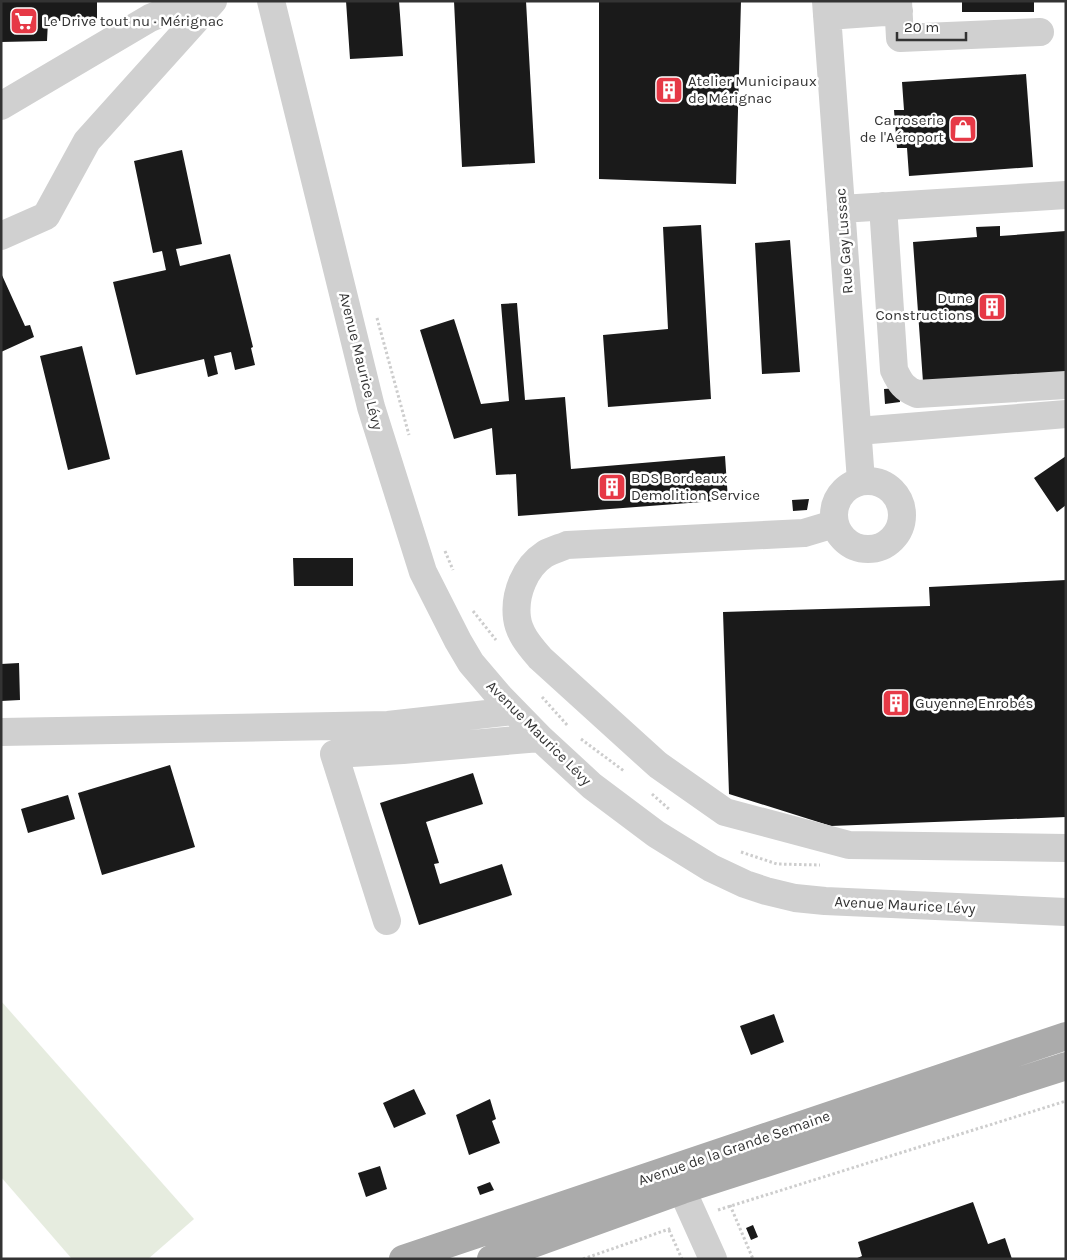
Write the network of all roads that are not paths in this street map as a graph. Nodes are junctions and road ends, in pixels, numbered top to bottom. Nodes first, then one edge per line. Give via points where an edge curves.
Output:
1 (191, 1) edge
2 (213, 1) edge
3 (271, 1) edge
4 (899, 6) edge
5 (827, 9) edge
6 (1040, 32) dead end
7 (1, 106) edge
8 (1066, 195) edge
9 (883, 206) junction
10 (842, 208) junction
11 (1, 236) edge
12 (1066, 385) edge
13 (1066, 414) edge
14 (858, 431) junction
15 (861, 481) junction
16 (834, 524) junction
17 (513, 710) junction
18 (1, 732) edge
19 (540, 738) junction
20 (1066, 848) edge
21 (1066, 912) edge
22 (387, 920) dead end
23 (1066, 1036) edge
24 (1066, 1066) edge
25 (682, 1190) junction
26 (403, 1259) edge
27 (491, 1259) edge
28 (713, 1259) edge

1 - 7 street via 150,18
2 - 11 street via 87,141 46,216
3 - 17 street, Avenue Maurice Lévy via 371,406 423,572 471,663
4 - 5 street
4 - 6 street via 900,38
5 - 10 street, Rue Gay Lussac
8 - 9 street
9 - 10 street
9 - 12 street via 894,370 907,391 917,394
10 - 14 street, Rue Gay Lussac
13 - 14 street
14 - 15 street, Rue Gay Lussac
15 - 16 street via 842,492 833,513
15 - 16 street via 883,484 899,500 902,511 897,533 880,547 857,548 847,542
16 - 20 street via 804,533 567,545 545,554 530,567 518,590 517,618 526,642 540,658 658,765 725,812 849,845
17 - 18 street via 388,725
17 - 19 street, Avenue Maurice Lévy
19 - 21 street, Avenue Maurice Lévy via 592,786 656,834 711,868 752,887 795,898
19 - 22 street via 334,754
23 - 26 main road, Avenue de la Grande Semaine
24 - 25 main road, Avenue de la Grande Semaine
25 - 27 main road, Avenue de la Grande Semaine
25 - 28 street

